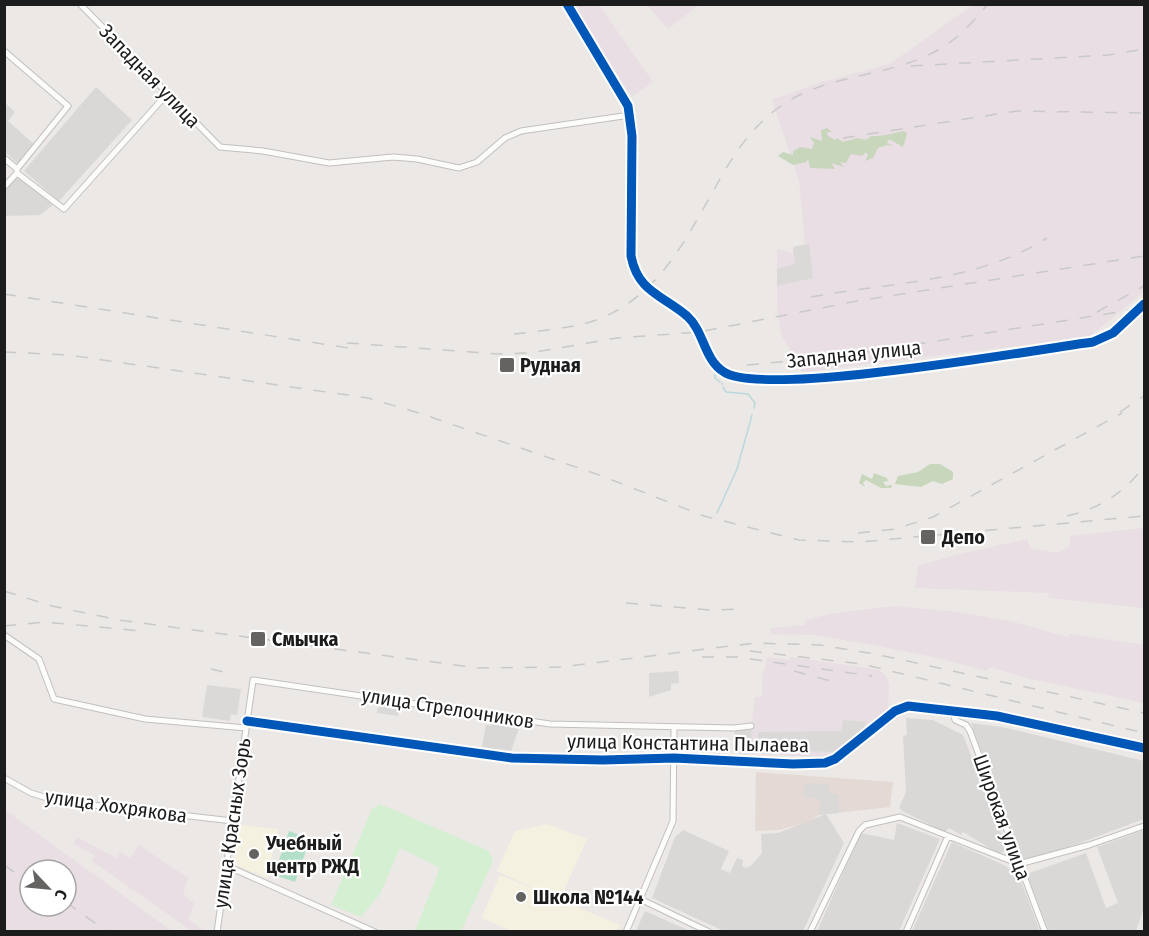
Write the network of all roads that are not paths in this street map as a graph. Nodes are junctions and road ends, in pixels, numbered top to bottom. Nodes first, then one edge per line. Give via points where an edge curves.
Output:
1 (80, 4) edge
2 (567, 4) edge
3 (4, 51) edge
4 (167, 94) junction
5 (630, 115) junction
6 (4, 158) edge
7 (17, 171) junction
8 (4, 187) edge
9 (1144, 304) edge
10 (4, 635) edge
11 (253, 680) joint
12 (953, 710) junction
13 (247, 721) junction
14 (751, 726) dead end
15 (246, 728) junction
16 (675, 728) junction
17 (1144, 748) edge
18 (674, 758) junction
19 (4, 778) edge
20 (232, 821) junction
21 (1144, 826) edge
22 (948, 836) junction
23 (1019, 864) junction
24 (227, 866) junction
25 (640, 899) junction
26 (218, 932) edge
27 (375, 932) edge
28 (626, 932) edge
29 (709, 932) edge
30 (810, 932) edge
31 (906, 932) edge
32 (1045, 932) edge

1 - 4 street, Западная улица
2 - 5 street, Западная улица via 623,94
3 - 7 street via 68,106
4 - 5 street, Западная улица via 220,147 329,163 393,157 459,168 477,162 505,138 521,131
4 - 7 street via 64,209
5 - 9 street, Западная улица via 631,255 635,273 644,285 690,319 713,361 729,375 824,378 1093,342 1113,333
6 - 7 street
7 - 8 street
10 - 15 street via 39,659 54,699 145,719
11 - 13 street, улица Красных Зорь
11 - 16 street, улица Стрелочников via 536,723
12 - 17 street, улица Константина Пылаева
12 - 18 street, улица Константина Пылаева via 900,707 843,754 825,763
12 - 23 street, Широкая улица via 955,720 970,731
13 - 15 street, улица Красных Зорь
13 - 18 street, улица Константина Пылаева via 494,757
14 - 16 street, улица Стрелочников
15 - 20 street, улица Красных Зорь
16 - 18 street
18 - 25 street via 674,821
19 - 20 street, улица Хохрякова via 31,793 57,801
20 - 24 street, улица Красных Зорь
21 - 23 street
22 - 23 street
22 - 30 street via 900,817 865,825
22 - 31 street
23 - 32 street, Широкая улица
24 - 26 street, улица Красных Зорь
24 - 27 street
25 - 28 street
25 - 29 street

